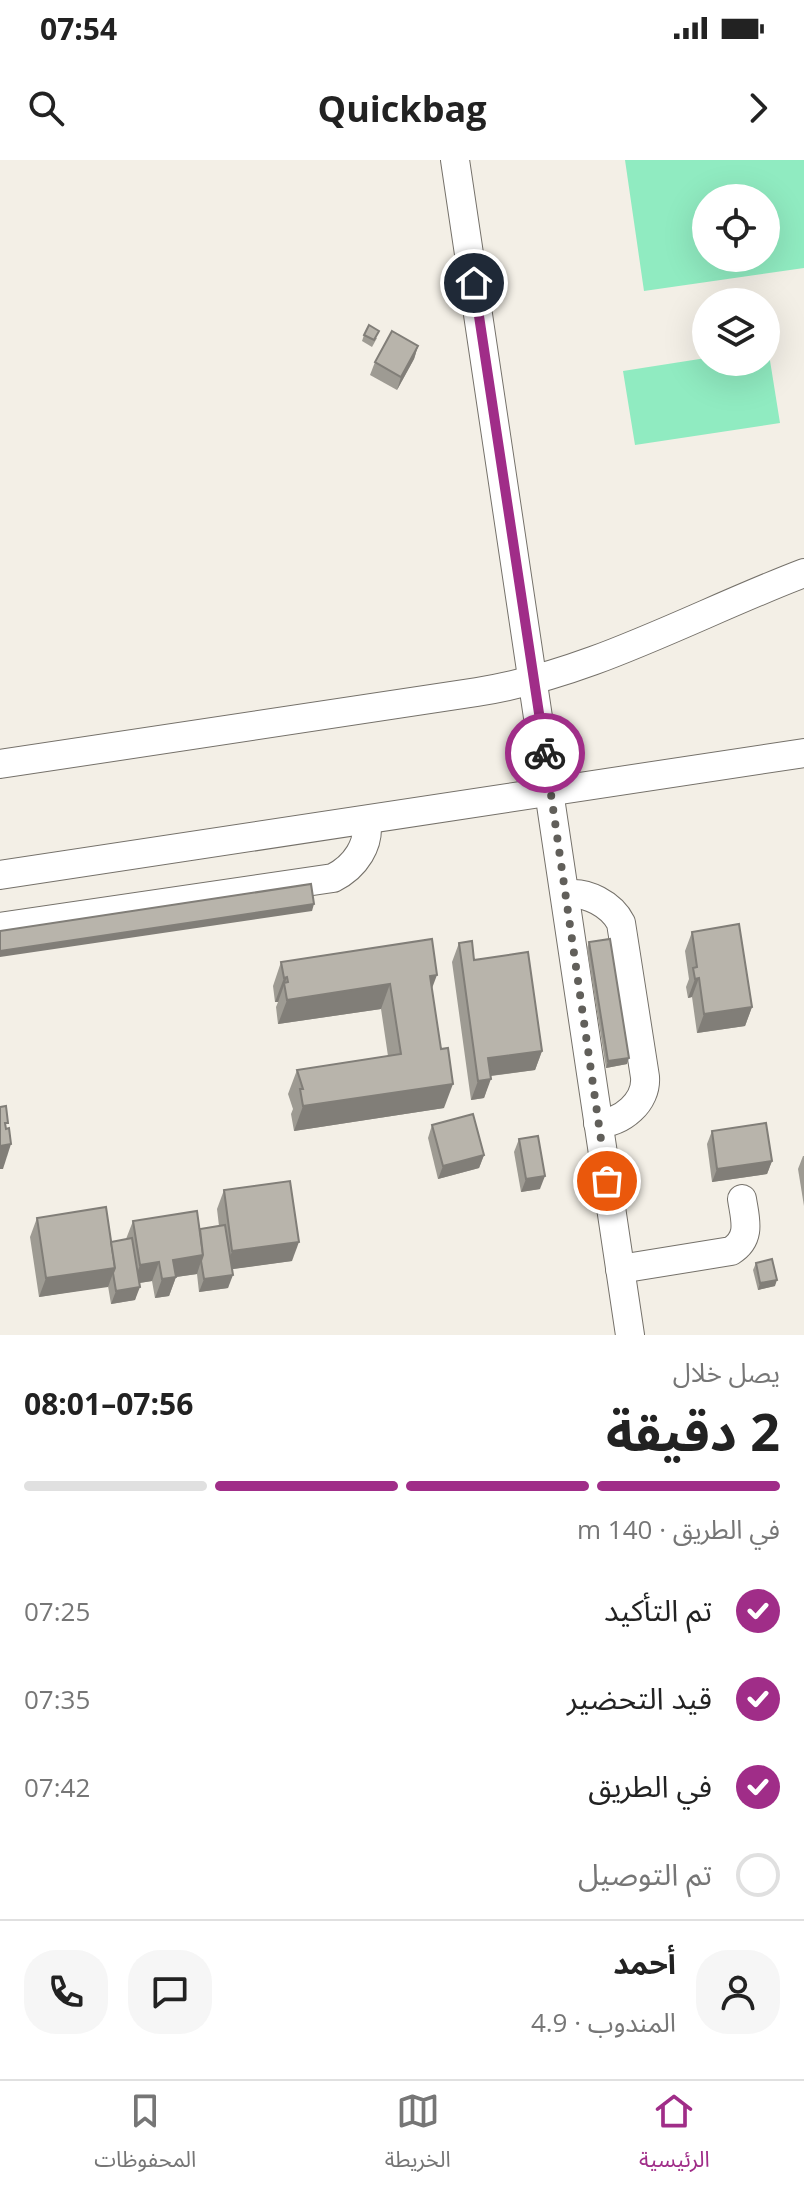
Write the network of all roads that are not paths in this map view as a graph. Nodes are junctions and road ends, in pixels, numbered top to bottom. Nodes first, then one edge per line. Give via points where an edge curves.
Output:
1 (455, 160) edge
2 (804, 573) edge
3 (533, 681) junction
4 (804, 753) edge
5 (0, 764) edge
6 (551, 792) junction
7 (366, 820) junction
8 (0, 875) edge
9 (565, 895) junction
10 (0, 927) edge
11 (598, 1123) junction
12 (742, 1199) dead end
13 (620, 1269) junction
14 (630, 1335) edge

1 - 3 lane
2 - 3 lane
3 - 5 lane
3 - 6 lane
4 - 6 lane
6 - 7 lane
6 - 9 lane
7 - 8 lane
7 - 10 lane via 364,846 349,868 333,878
9 - 11 lane
9 - 11 lane via 580,894 602,904 621,923 640,1048 643,1097 614,1120
11 - 13 lane
12 - 13 lane via 745,1235 731,1251
13 - 14 lane

